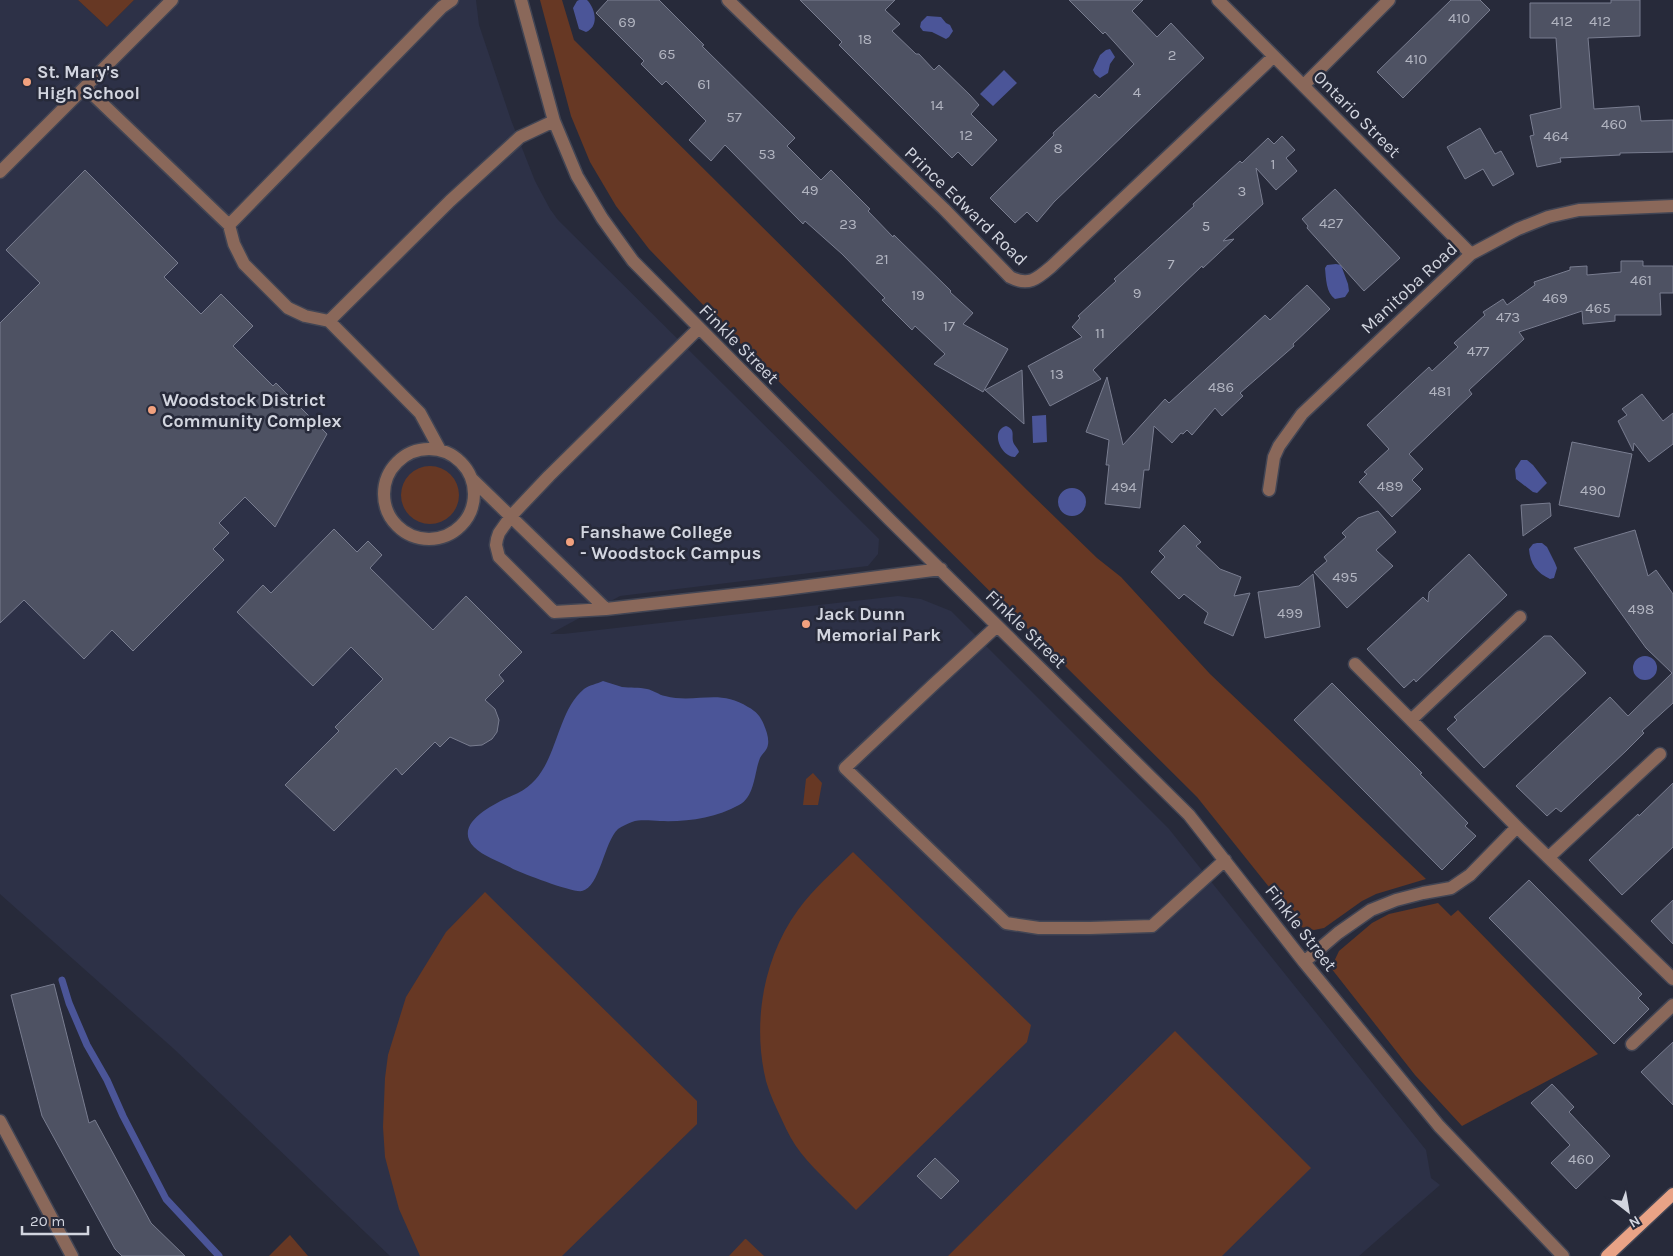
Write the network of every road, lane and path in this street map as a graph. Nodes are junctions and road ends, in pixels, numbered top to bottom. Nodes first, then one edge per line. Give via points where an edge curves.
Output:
1 (172, 0) edge
2 (452, 0) edge
3 (521, 0) edge
4 (728, 0) edge
5 (1218, 0) edge
6 (1389, 0) edge
7 (1274, 56) junction
8 (1304, 85) junction
9 (86, 88) junction
10 (554, 121) junction
11 (0, 172) edge
12 (1673, 206) edge
13 (229, 225) junction
14 (1470, 254) junction
15 (329, 321) junction
16 (698, 328) junction
17 (440, 450) junction
18 (471, 478) junction
19 (1269, 490) dead end
20 (511, 516) junction
21 (941, 569) junction
22 (606, 609) junction
23 (1520, 617) dead end
24 (997, 626) junction
25 (1355, 664) dead end
26 (1411, 720) junction
27 (1660, 754) dead end
28 (1517, 827) junction
29 (1550, 857) junction
30 (1225, 860) junction
31 (1304, 962) junction
32 (1673, 979) edge
33 (1673, 1005) edge
34 (1632, 1044) dead end
35 (0, 1121) edge
36 (1673, 1194) edge
37 (72, 1256) edge
38 (1563, 1256) edge
39 (1607, 1256) edge

1 - 9 street
2 - 13 street
3 - 10 street, Finkle Street
4 - 7 street, Prince Edward Road via 1010,277 1018,281 1034,280 1050,267
5 - 7 street, Ontario Street
6 - 8 street
7 - 8 street, Ontario Street
8 - 14 street, Ontario Street
9 - 11 street
9 - 13 street
10 - 15 street via 520,137
10 - 16 street, Finkle Street via 577,176 617,241
12 - 14 street, Manitoba Road via 1579,210 1561,214 1518,229
13 - 15 street via 244,264 288,308
14 - 19 street, Manitoba Road via 1302,414 1274,456
15 - 17 street via 420,413
16 - 20 street
16 - 21 street, Finkle Street
17 - 18 street via 458,459
17 - 18 street via 410,453 389,473 384,488 385,502 399,528 412,536 426,539 454,531 472,508
18 - 20 street
20 - 22 street
20 - 22 street via 497,539 499,557 554,612
21 - 22 street
21 - 24 street, Finkle Street
23 - 26 street
24 - 30 street, Finkle Street via 1189,815
24 - 30 street via 845,768 1006,923 1039,928 1152,926
25 - 26 street
26 - 28 street
27 - 29 street
28 - 29 street
28 - 31 street via 1470,875 1451,888 1396,900 1371,910
29 - 32 street
30 - 31 street, Finkle Street
31 - 38 street, Finkle Street via 1438,1126
33 - 34 street
35 - 37 street
36 - 39 main road

